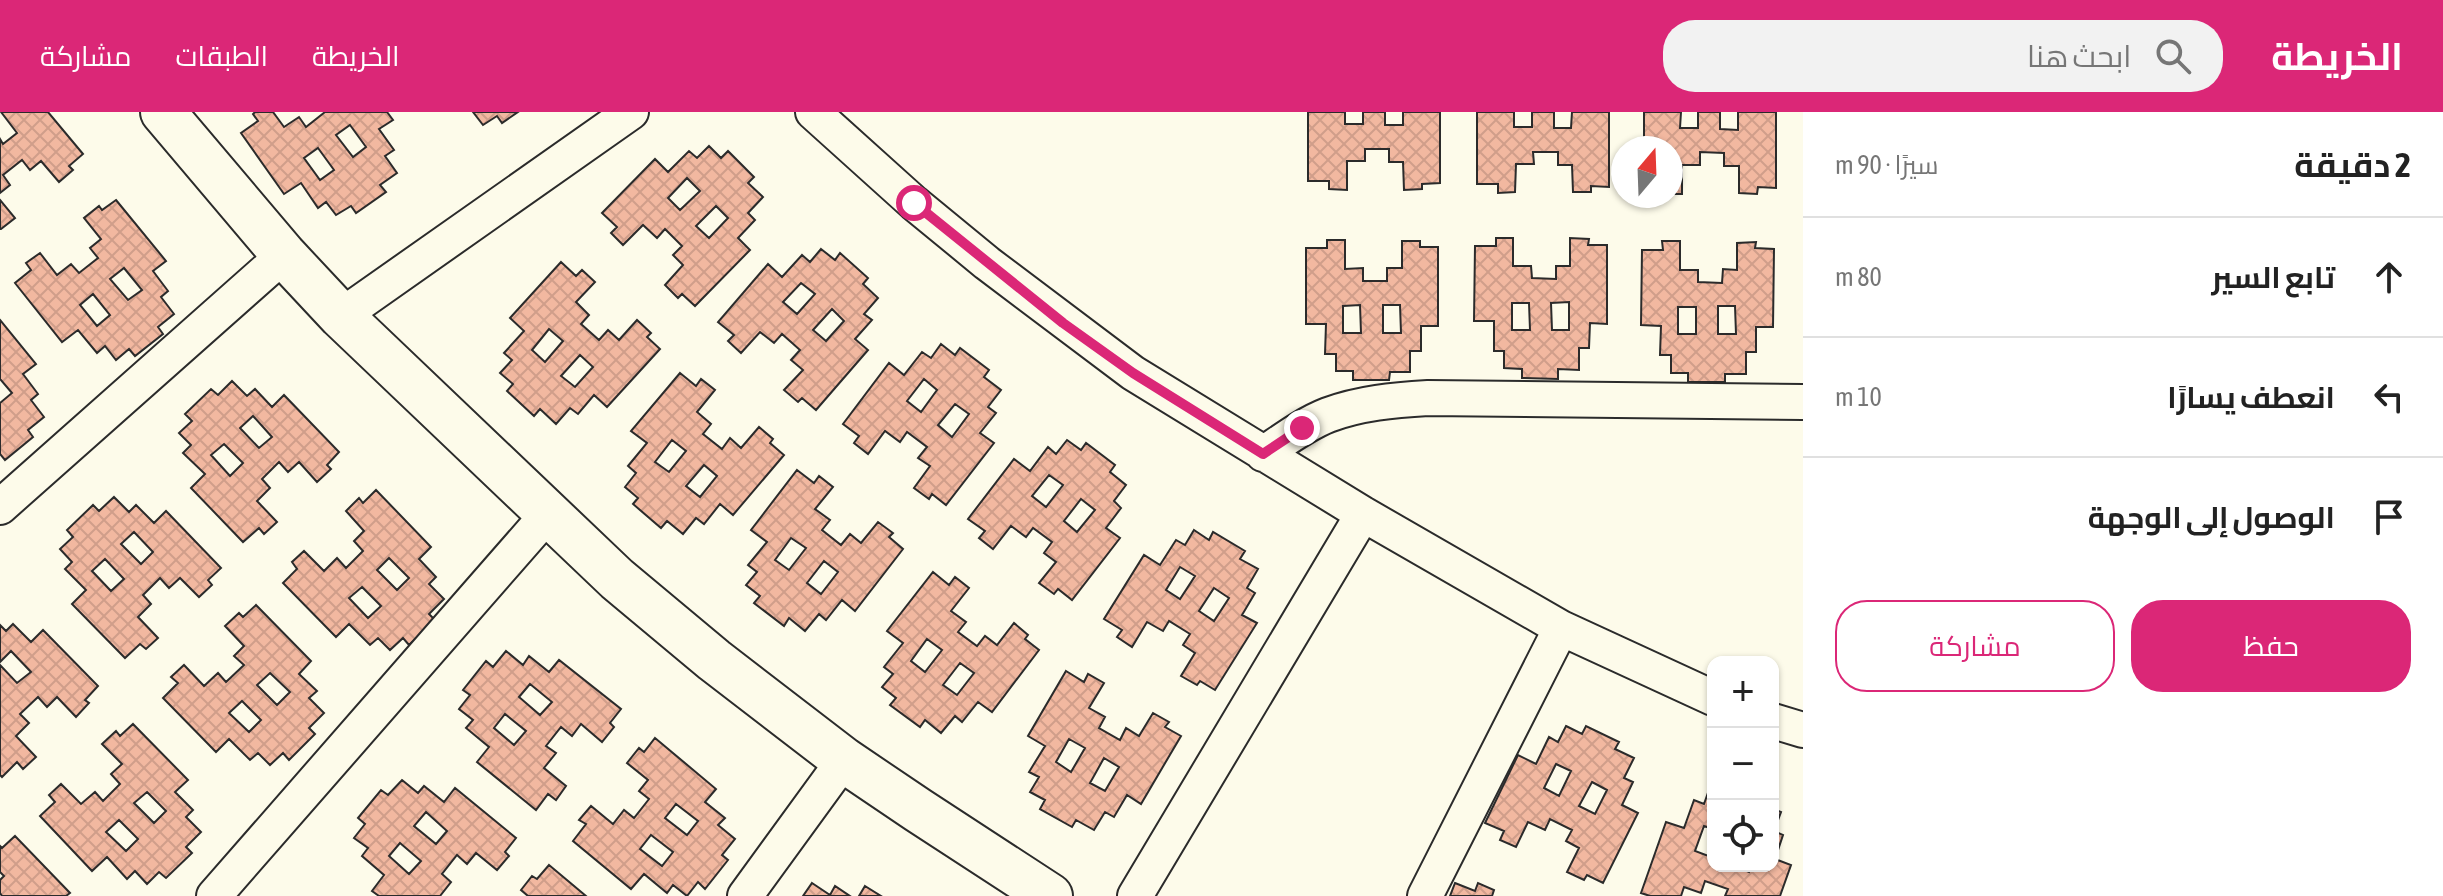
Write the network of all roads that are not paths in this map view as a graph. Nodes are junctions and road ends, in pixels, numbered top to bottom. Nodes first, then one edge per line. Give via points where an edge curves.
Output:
1 (163, 112) edge
2 (631, 112) edge
3 (813, 112) edge
4 (284, 255) junction
5 (341, 316) junction
6 (1803, 402) edge
7 (1263, 454) junction
8 (0, 507) edge
9 (548, 514) junction
10 (1363, 514) junction
11 (1561, 628) junction
12 (1707, 695) edge
13 (1779, 723) edge
14 (1803, 730) edge
15 (844, 760) junction
16 (1029, 890) edge
17 (214, 896) edge
18 (745, 896) edge
19 (1135, 896) edge
20 (1425, 896) edge

1 - 4 street
2 - 5 street
3 - 7 street via 914,203 1063,323
4 - 5 street
4 - 8 street
5 - 9 street
6 - 7 street via 1385,401 1326,416
7 - 10 street
9 - 15 street via 714,660
9 - 17 street
10 - 11 street
10 - 19 street
11 - 12 street
11 - 20 street
13 - 14 street
15 - 16 street
15 - 18 street

